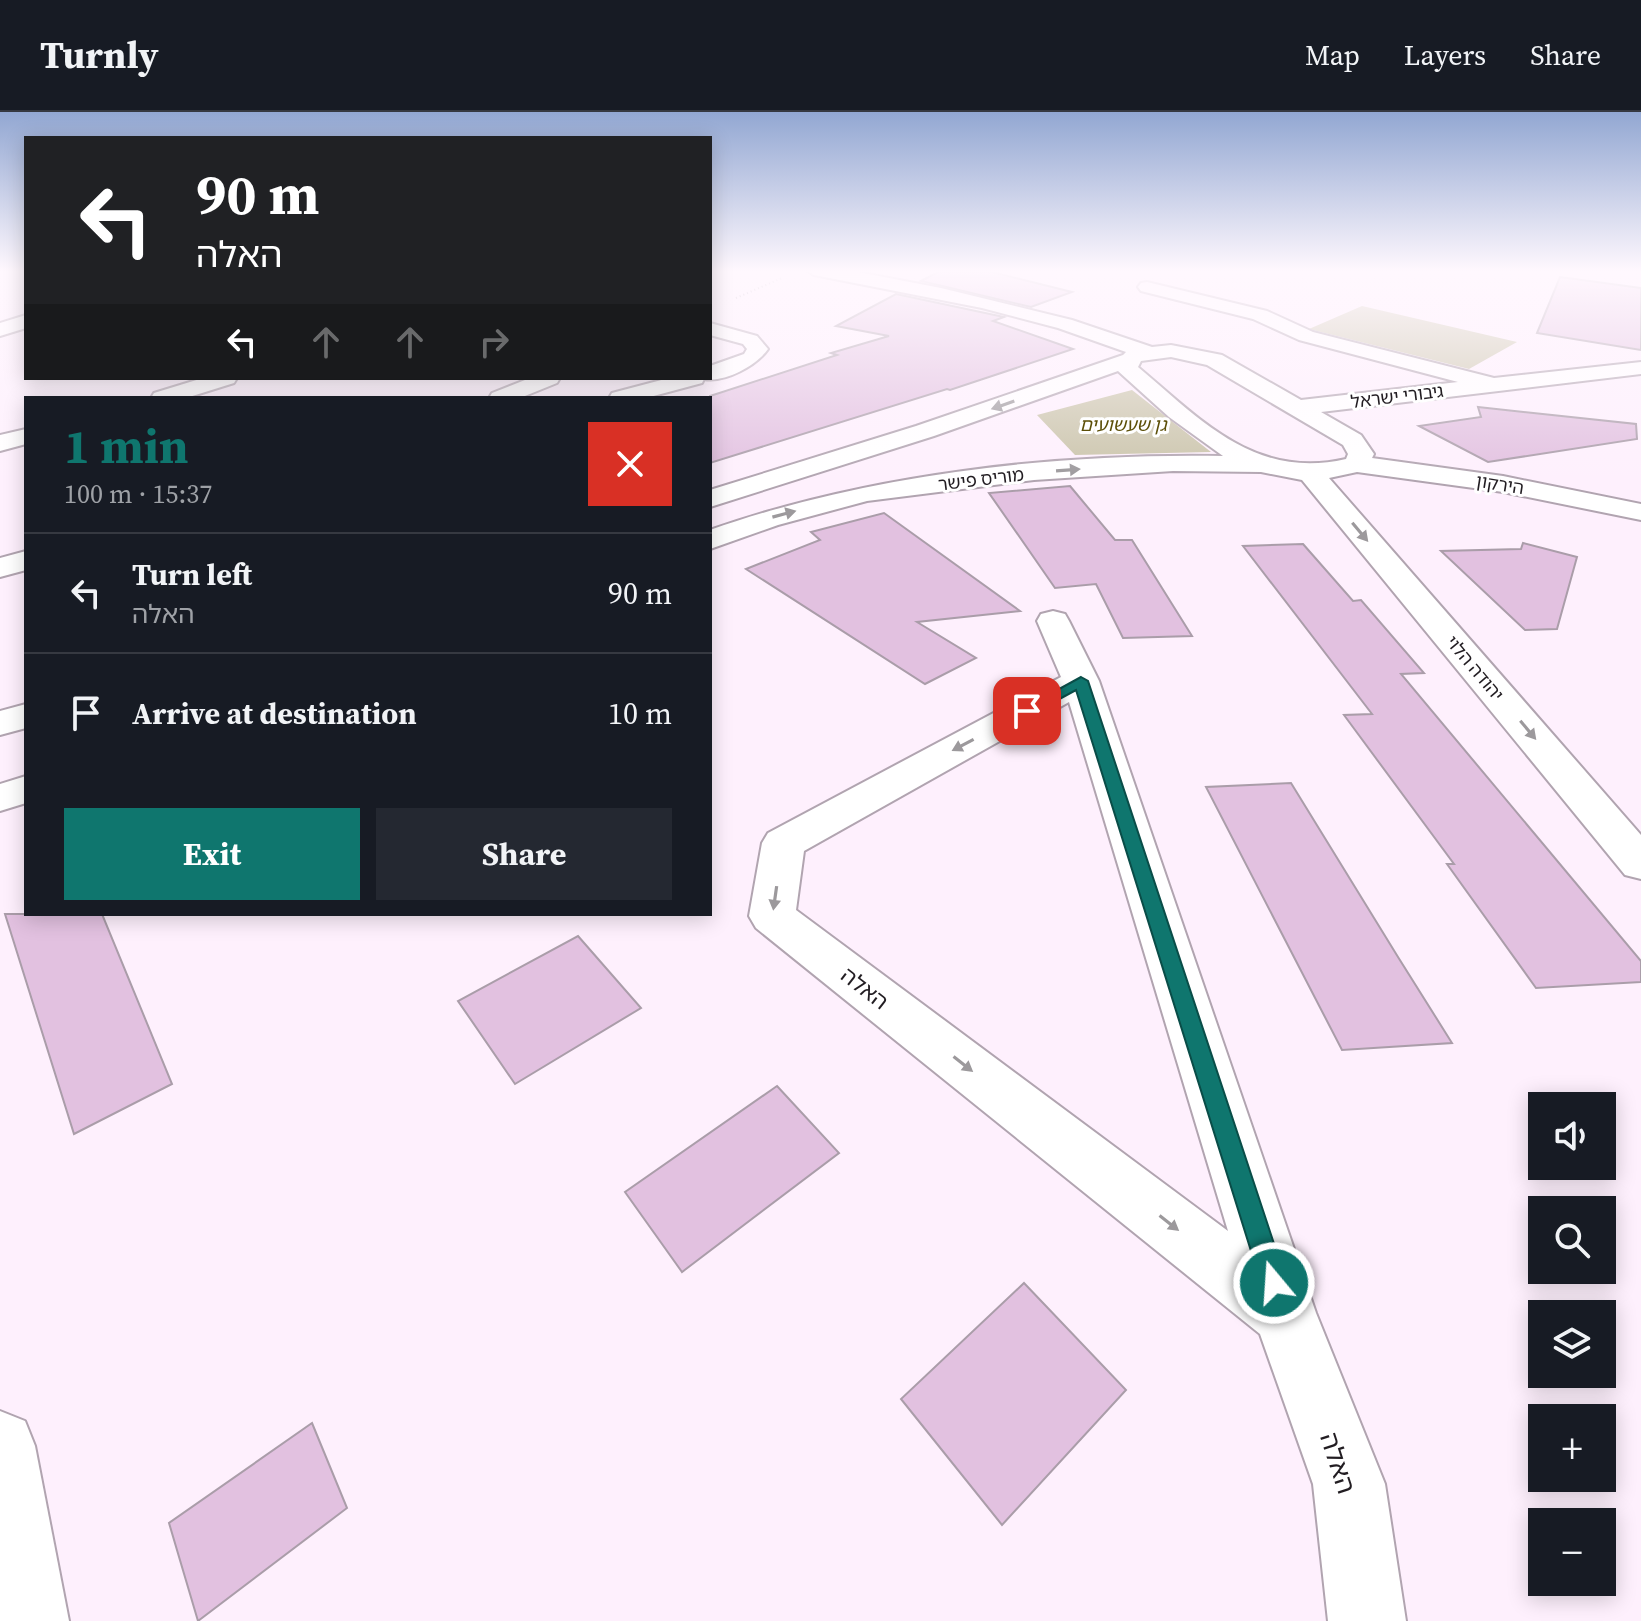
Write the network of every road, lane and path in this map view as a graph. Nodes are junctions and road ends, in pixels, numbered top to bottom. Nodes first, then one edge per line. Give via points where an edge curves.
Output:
1 (750, 340) edge
2 (1099, 340) edge
3 (1323, 340) edge
4 (1138, 356) junction
5 (1641, 368) edge
6 (712, 373) edge
7 (220, 380) edge
8 (544, 380) edge
9 (687, 380) edge
10 (1494, 385) junction
11 (168, 396) edge
12 (505, 396) edge
13 (627, 396) edge
14 (1296, 408) junction
15 (24, 437) edge
16 (0, 443) edge
17 (1357, 464) junction
18 (1259, 465) junction
19 (1309, 472) junction
20 (712, 498) edge
21 (1641, 512) edge
22 (712, 539) edge
23 (24, 561) edge
24 (0, 568) edge
25 (1053, 621) dead end
26 (1081, 681) junction
27 (24, 716) edge
28 (0, 724) edge
29 (24, 790) edge
30 (0, 798) edge
31 (1641, 864) edge
32 (1284, 1313) junction
33 (0, 1446) edge
34 (30, 1621) edge
35 (1367, 1621) edge

1 - 6 street via 758,349 751,358
2 - 4 street
3 - 10 street
4 - 14 street via 1186,353 1214,360
4 - 18 street via 1127,368 1220,445
4 -> 20 street
5 - 10 street, גיבורי ישראל
7 - 11 street
8 - 12 street
9 - 13 street
10 - 14 street, גיבורי ישראל
14 - 17 street via 1352,440 1361,454
15 - 16 street
17 - 19 street, הירקון
17 - 21 street, הירקון via 1503,484
18 - 19 street, הירקון
22 -> 18 street, מוריס פישר via 865,493 1034,472 1173,463
19 -> 31 street, יהודה הלוי
23 - 24 street
25 - 26 street, האלה
26 - 32 street, האלה
26 -> 32 street, האלה via 783,843 772,916
27 - 28 street
29 - 30 street
32 - 35 street, האלה via 1349,1484
33 - 34 street

